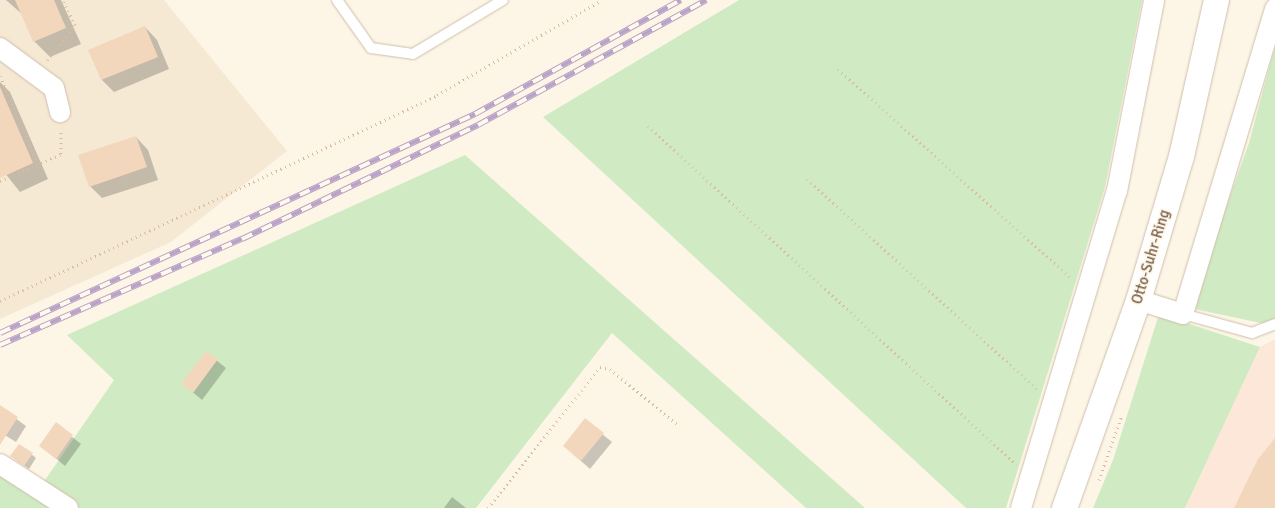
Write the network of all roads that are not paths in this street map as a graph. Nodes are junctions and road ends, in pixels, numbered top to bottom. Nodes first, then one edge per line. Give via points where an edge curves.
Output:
1 (337, 0) edge
2 (503, 0) edge
3 (1154, 0) edge
4 (1216, 0) edge
5 (1275, 9) edge
6 (0, 48) edge
7 (60, 112) road end
8 (1138, 300) junction
9 (1183, 314) junction
10 (1275, 324) edge
11 (0, 464) edge
12 (68, 508) edge
13 (1022, 508) edge
14 (1064, 508) edge

1 - 2 lane via 371,48 413,54
3 - 13 street via 1132,127 1088,294
4 - 8 street, Otto-Suhr-Ring via 1181,156
5 - 9 street
6 - 7 street via 54,88
8 - 9 street
8 - 14 street, Otto-Suhr-Ring
9 - 10 lane via 1252,333
11 - 12 street

